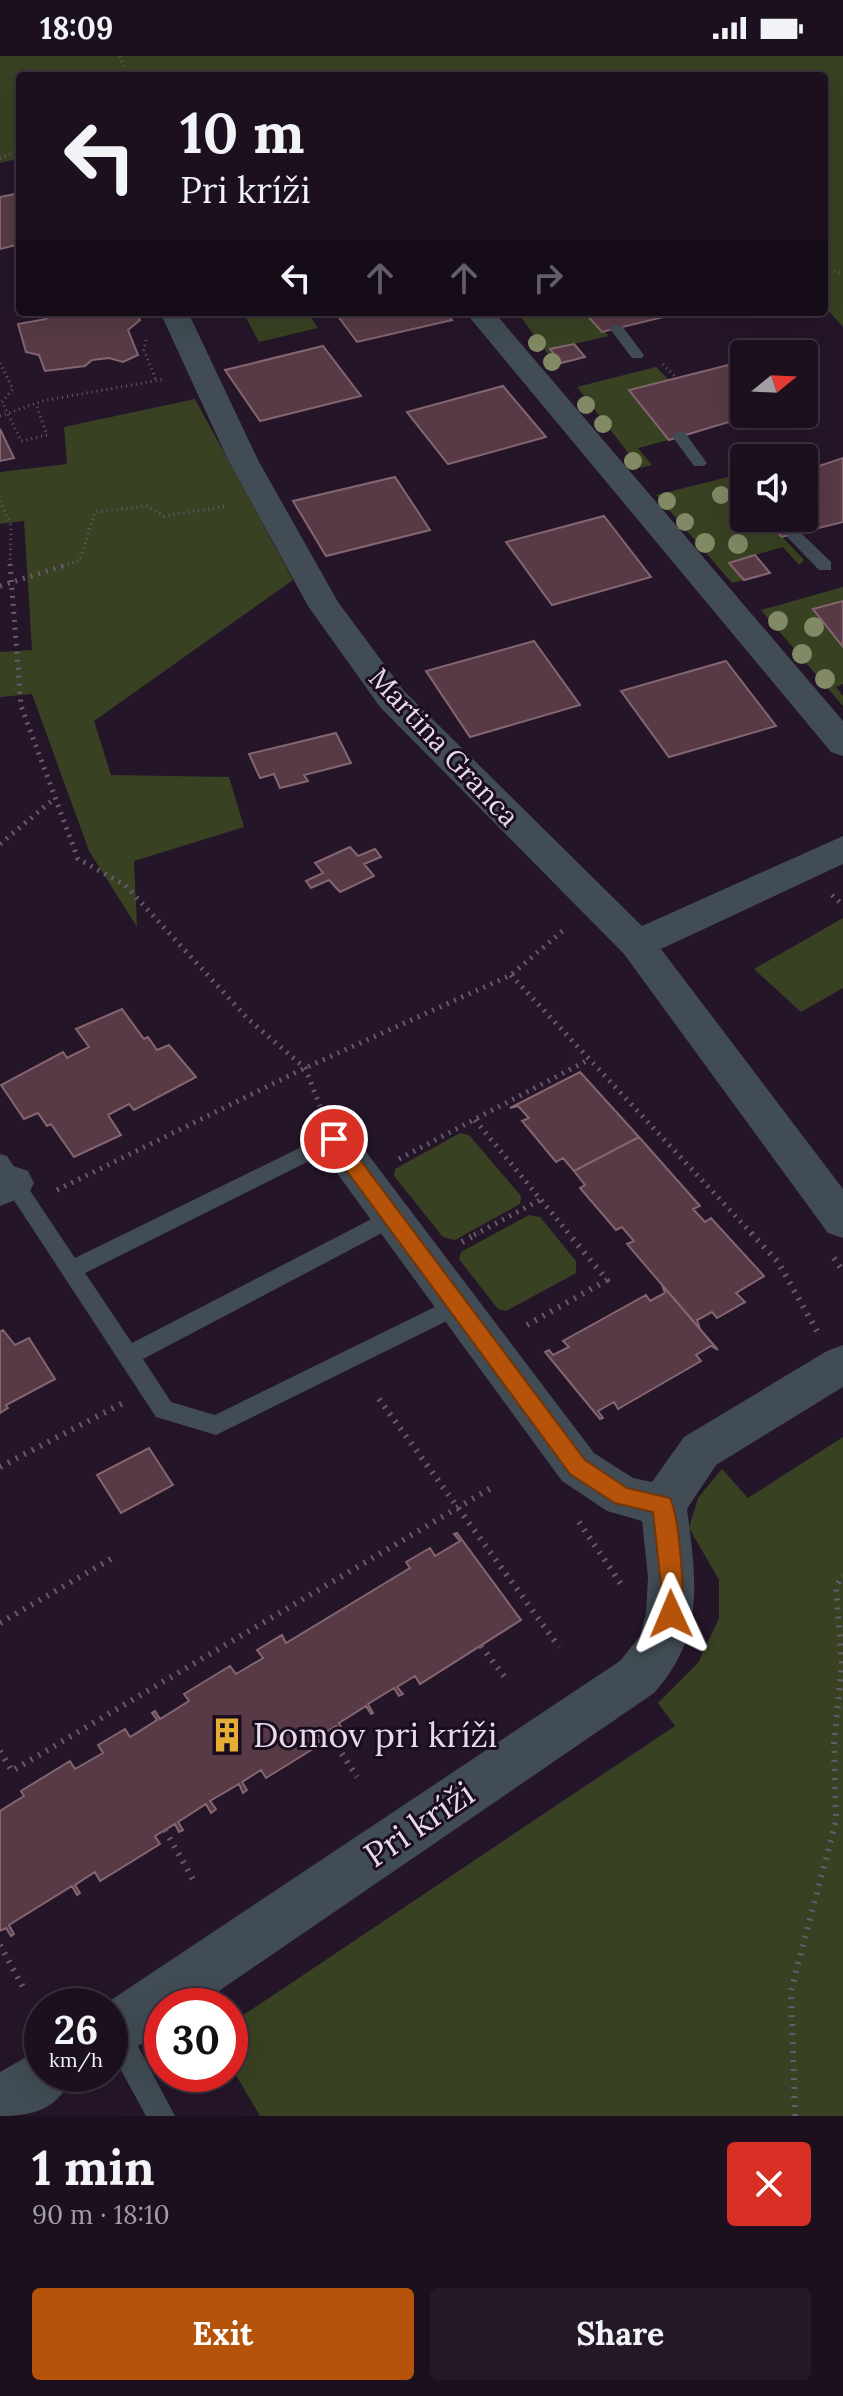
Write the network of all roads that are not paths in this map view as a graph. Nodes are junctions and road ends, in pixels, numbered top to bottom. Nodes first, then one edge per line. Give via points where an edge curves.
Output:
1 (176, 316) edge
2 (482, 316) edge
3 (617, 329) dead end
4 (637, 355) dead end
5 (680, 436) dead end
6 (699, 463) dead end
7 (793, 534) dead end
8 (825, 566) dead end
9 (843, 744) edge
10 (843, 849) edge
11 (637, 944) junction
12 (334, 1139) joint
13 (10, 1185) edge
14 (394, 1217) junction
15 (843, 1221) edge
16 (72, 1270) junction
17 (459, 1305) junction
18 (834, 1355) edge
19 (128, 1356) junction
20 (663, 1505) junction
21 (128, 2020) edge
22 (128, 2059) edge
23 (24, 2088) edge
24 (0, 2104) edge
25 (161, 2116) edge

1 - 11 street, Martina Granca via 265,500 324,606 392,699
2 - 9 street
3 - 4 lane
5 - 6 lane
7 - 8 lane
10 - 11 street
11 - 15 street, Martina Granca
12 - 14 street
12 - 16 lane
13 - 16 lane
14 - 17 street
14 - 19 lane
16 - 19 lane
17 - 19 lane via 216,1425 164,1410
17 - 20 street via 578,1467 623,1496
18 - 20 street via 700,1451
20 - 21 street, Pri kríži via 671,1614 659,1649 637,1677
22 - 25 lane
23 - 24 street

